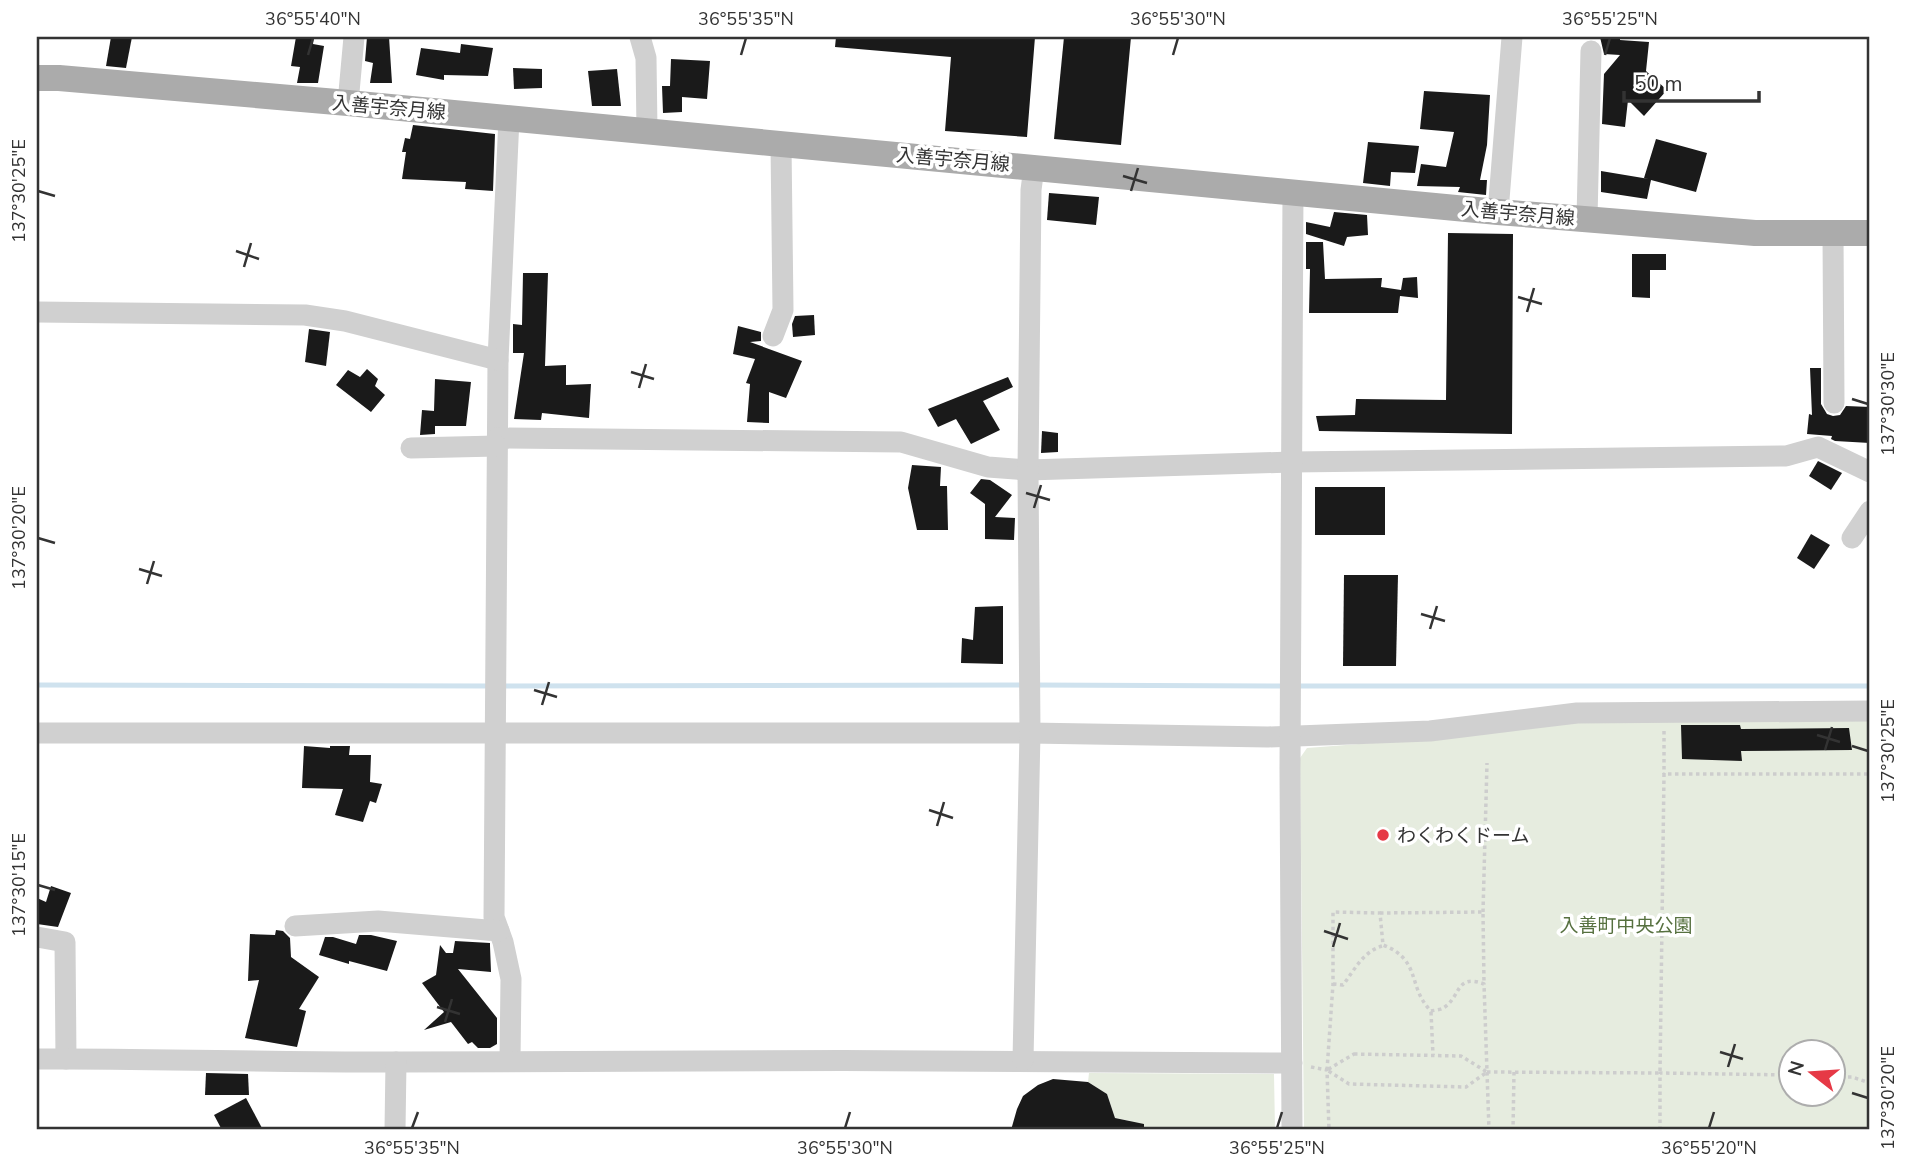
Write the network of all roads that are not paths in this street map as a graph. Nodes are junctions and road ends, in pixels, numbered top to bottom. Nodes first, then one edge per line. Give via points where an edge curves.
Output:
1 (354, 37) edge
2 (640, 37) edge
3 (1512, 37) edge
4 (1591, 51) dead end
5 (37, 78) edge
6 (348, 103) junction
7 (509, 118) junction
8 (647, 131) junction
9 (781, 144) junction
10 (1034, 167) junction
11 (1293, 191) junction
12 (1497, 212) junction
13 (1587, 218) junction
14 (1833, 233) junction
15 (1870, 233) edge
16 (37, 312) edge
17 (773, 336) dead end
18 (498, 360) junction
19 (1834, 403) dead end
20 (497, 442) junction
21 (411, 448) dead end
22 (1292, 462) junction
23 (1028, 470) junction
24 (1870, 472) edge
25 (1870, 511) edge
26 (1852, 538) dead end
27 (1870, 711) edge
28 (37, 733) edge
29 (494, 733) junction
30 (1030, 733) junction
31 (1291, 737) junction
32 (295, 926) dead end
33 (499, 931) junction
34 (37, 937) edge
35 (37, 1059) edge
36 (66, 1059) junction
37 (510, 1060) junction
38 (1023, 1060) junction
39 (396, 1062) junction
40 (1292, 1063) junction
41 (396, 1130) edge
42 (1292, 1130) edge

1 - 6 street
2 - 8 street via 646,58
3 - 12 street
4 - 13 street
5 - 6 main road, 入善宇奈月線
6 - 7 main road, 入善宇奈月線
7 - 8 main road, 入善宇奈月線
7 - 18 street
8 - 9 main road, 入善宇奈月線
9 - 10 main road, 入善宇奈月線
9 - 17 street via 783,310
10 - 11 main road, 入善宇奈月線
10 - 23 street
11 - 12 main road, 入善宇奈月線
11 - 22 street
12 - 13 main road, 入善宇奈月線
13 - 14 main road, 入善宇奈月線 via 1755,233
14 - 15 main road, 入善宇奈月線
14 - 19 street
16 - 18 street via 305,315 368,326
18 - 20 street
20 - 21 street
20 - 23 street via 901,442 988,467
20 - 29 street
22 - 23 street
22 - 24 street via 1786,456 1818,447
22 - 31 street
23 - 30 street
25 - 26 street
27 - 31 street via 1577,713 1430,731
28 - 29 street
29 - 30 street
29 - 33 street via 494,917
30 - 31 street
30 - 38 street
31 - 40 street
32 - 33 street via 378,921
33 - 37 street via 511,979
34 - 36 street via 65,942
35 - 36 street
36 - 39 street
37 - 38 street
37 - 39 street
38 - 40 street
39 - 41 street
40 - 42 street

